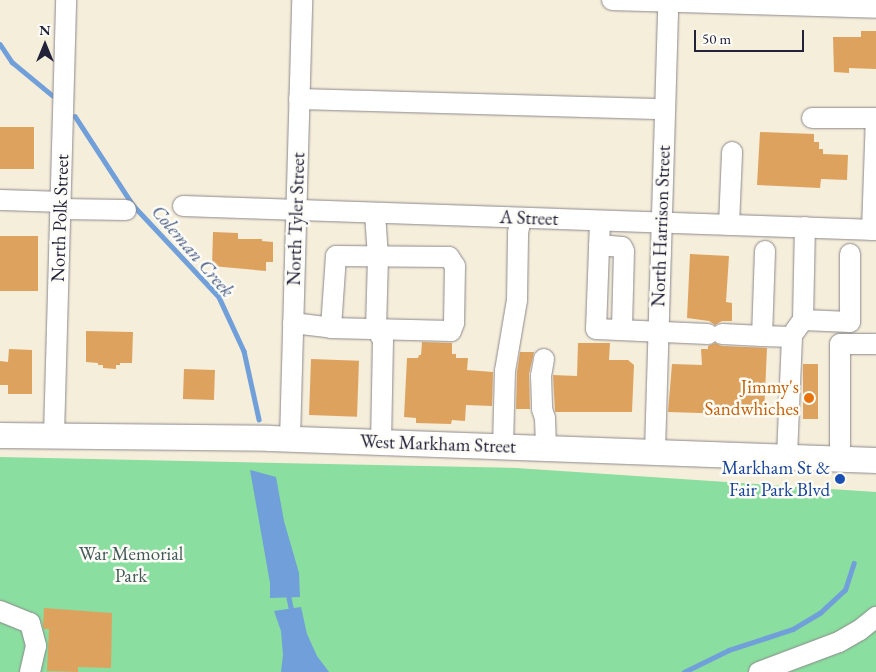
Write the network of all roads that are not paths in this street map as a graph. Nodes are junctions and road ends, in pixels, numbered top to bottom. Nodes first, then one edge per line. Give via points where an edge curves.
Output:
1 (66, 0) edge
2 (302, 0) edge
3 (612, 0) edge
4 (668, 1) edge
5 (876, 8) edge
6 (300, 99) junction
7 (665, 109) junction
8 (812, 118) dead end
9 (876, 118) edge
10 (732, 152) dead end
11 (0, 200) edge
12 (60, 206) junction
13 (182, 206) dead end
14 (126, 210) dead end
15 (296, 210) junction
16 (375, 213) junction
17 (521, 218) junction
18 (600, 221) junction
19 (661, 223) junction
20 (729, 225) junction
21 (805, 228) junction
22 (874, 230) edge
23 (599, 245) junction
24 (765, 251) dead end
25 (850, 254) dead end
26 (378, 257) junction
27 (803, 320) junction
28 (293, 323) junction
29 (331, 328) junction
30 (376, 328) junction
31 (622, 330) junction
32 (658, 332) junction
33 (762, 336) junction
34 (792, 337) junction
35 (876, 344) edge
36 (544, 359) dead end
37 (0, 435) edge
38 (54, 435) junction
39 (290, 439) junction
40 (382, 442) junction
41 (503, 446) junction
42 (546, 447) junction
43 (655, 451) junction
44 (787, 457) junction
45 (840, 460) junction
46 (876, 460) edge
47 (0, 611) edge
48 (876, 617) edge
49 (30, 672) edge
50 (759, 672) edge

1 - 12 street, North Polk Street
2 - 6 street, North Tyler Street
3 - 4 street
4 - 5 street
4 - 7 street, North Harrison Street
6 - 7 street
6 - 15 street, North Tyler Street
7 - 19 street, North Harrison Street
8 - 9 street
9 - 22 street
10 - 20 street
11 - 12 street
12 - 14 street
12 - 38 street, North Polk Street
13 - 15 street, A Street
15 - 16 street, A Street
15 - 28 street, North Tyler Street
16 - 17 street, A Street
16 - 26 street
17 - 18 street, A Street
17 - 41 street via 518,300 505,371
18 - 19 street, A Street
18 - 23 street
19 - 20 street, A Street
19 - 32 street, North Harrison Street
20 - 21 street, A Street
21 - 22 street, A Street
21 - 27 street
23 - 31 street via 622,247 624,251
23 - 31 street via 596,329
24 - 33 street
25 - 27 street via 850,322
26 - 29 street via 336,256
26 - 30 street
26 - 30 street via 449,257 455,266 454,323 451,331
27 - 34 street
28 - 29 street
28 - 39 street, North Tyler Street
29 - 30 street
30 - 40 street via 383,340
31 - 32 street
32 - 33 street
32 - 43 street, North Harrison Street
33 - 34 street
34 - 44 street
35 - 45 street via 840,344
36 - 42 street via 541,376
37 - 38 main road, West Markham Street
38 - 39 main road, West Markham Street
39 - 40 main road, West Markham Street
40 - 41 main road, West Markham Street
41 - 42 main road, West Markham Street
42 - 43 main road, West Markham Street
43 - 44 main road, West Markham Street
44 - 45 main road, West Markham Street
45 - 46 main road, West Markham Street
47 - 49 street via 30,623 36,646
48 - 50 street via 839,642

